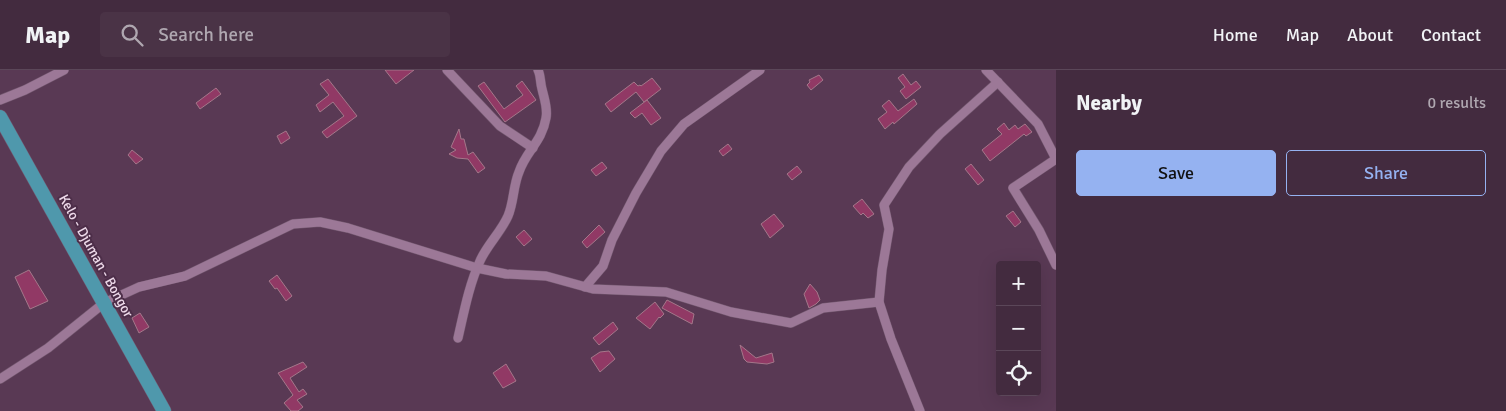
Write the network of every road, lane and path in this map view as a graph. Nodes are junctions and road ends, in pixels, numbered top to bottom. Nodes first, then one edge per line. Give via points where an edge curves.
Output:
1 (64, 70) edge
2 (447, 70) edge
3 (538, 70) edge
4 (760, 70) edge
5 (986, 70) edge
6 (998, 82) junction
7 (0, 100) edge
8 (0, 117) edge
9 (533, 148) junction
10 (1056, 159) edge
11 (1056, 264) edge
12 (477, 268) junction
13 (585, 287) junction
14 (879, 302) junction
15 (104, 303) junction
16 (458, 338) dead end
17 (0, 379) edge
18 (164, 411) edge
19 (920, 411) edge

1 - 7 street
2 - 9 street via 500,126
3 - 9 street via 547,116
4 - 13 street via 684,124 662,151 636,193 612,240 603,266
5 - 6 street
6 - 10 street via 1038,124
6 - 14 street via 921,154 884,205 889,228
8 - 15 highway, Kelo - Djuman - Bongor
9 - 12 street via 518,172 507,218
10 - 11 street via 1013,188
12 - 13 street via 506,274 546,276
12 - 15 street via 348,228 320,222 293,224 185,276 139,287
12 - 16 street
13 - 14 street via 666,292 730,312 791,323 823,308
14 - 19 street
15 - 17 street via 48,348
15 - 18 highway, Kelo - Djuman - Bongor

